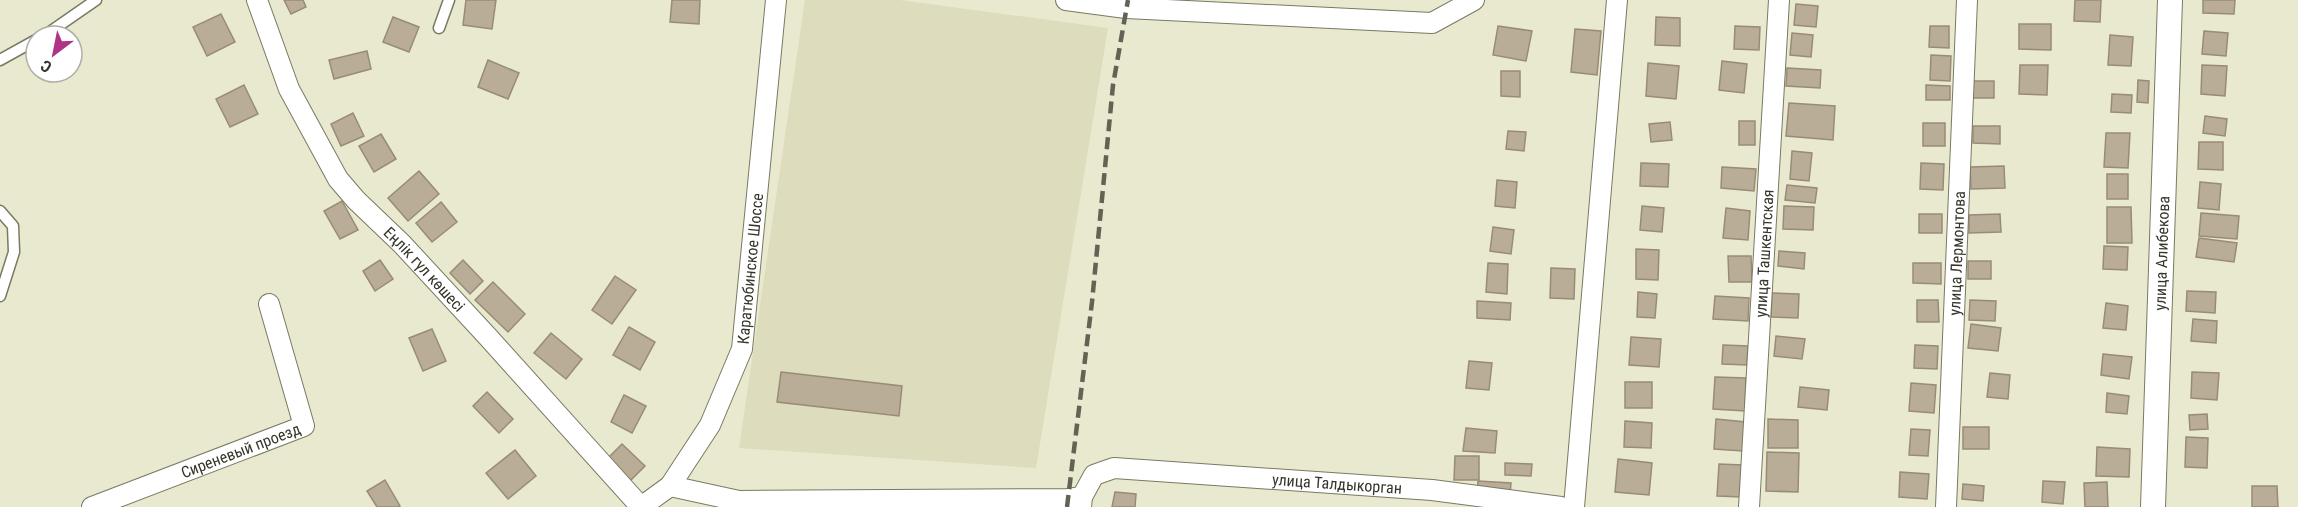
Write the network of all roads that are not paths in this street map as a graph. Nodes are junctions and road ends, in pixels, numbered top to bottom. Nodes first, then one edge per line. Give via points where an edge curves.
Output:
1 (96, 0) edge
2 (257, 0) edge
3 (449, 0) edge
4 (777, 0) edge
5 (1066, 0) edge
6 (1474, 0) edge
7 (1617, 0) edge
8 (1779, 0) edge
9 (1967, 0) edge
10 (2170, 0) edge
11 (1232, 7) edge
12 (61, 24) edge
13 (440, 28) dead end
14 (24, 47) edge
15 (0, 60) edge
16 (0, 211) edge
17 (0, 296) edge
18 (269, 304) dead end
19 (670, 486) junction
20 (1431, 499) edge
21 (1082, 502) edge
22 (829, 505) edge
23 (92, 507) edge
24 (641, 507) edge
25 (1561, 507) edge
26 (1574, 507) edge
27 (1749, 507) edge
28 (1946, 507) edge
29 (2153, 507) edge

1 - 12 lane
2 - 24 street, Еңлік гүл көшесі via 289,89 338,179
3 - 13 lane
4 - 19 street, Каратюбинское Шоссе via 742,349 710,425
5 - 11 street via 1126,8
6 - 11 street via 1432,23
7 - 26 street
8 - 27 street, улица Ташкентская
9 - 28 street, улица Лермонтова
10 - 29 street, улица Алибекова
14 - 15 lane
16 - 17 lane via 13,226 14,252
18 - 23 street, Сиреневый проезд via 304,426
19 - 22 street via 739,501
19 - 24 street, Каратюбинское Шоссе
20 - 21 street, улица Талдыкорган via 1114,468 1094,474
20 - 25 street, улица Талдыкорган
21 - 22 street

